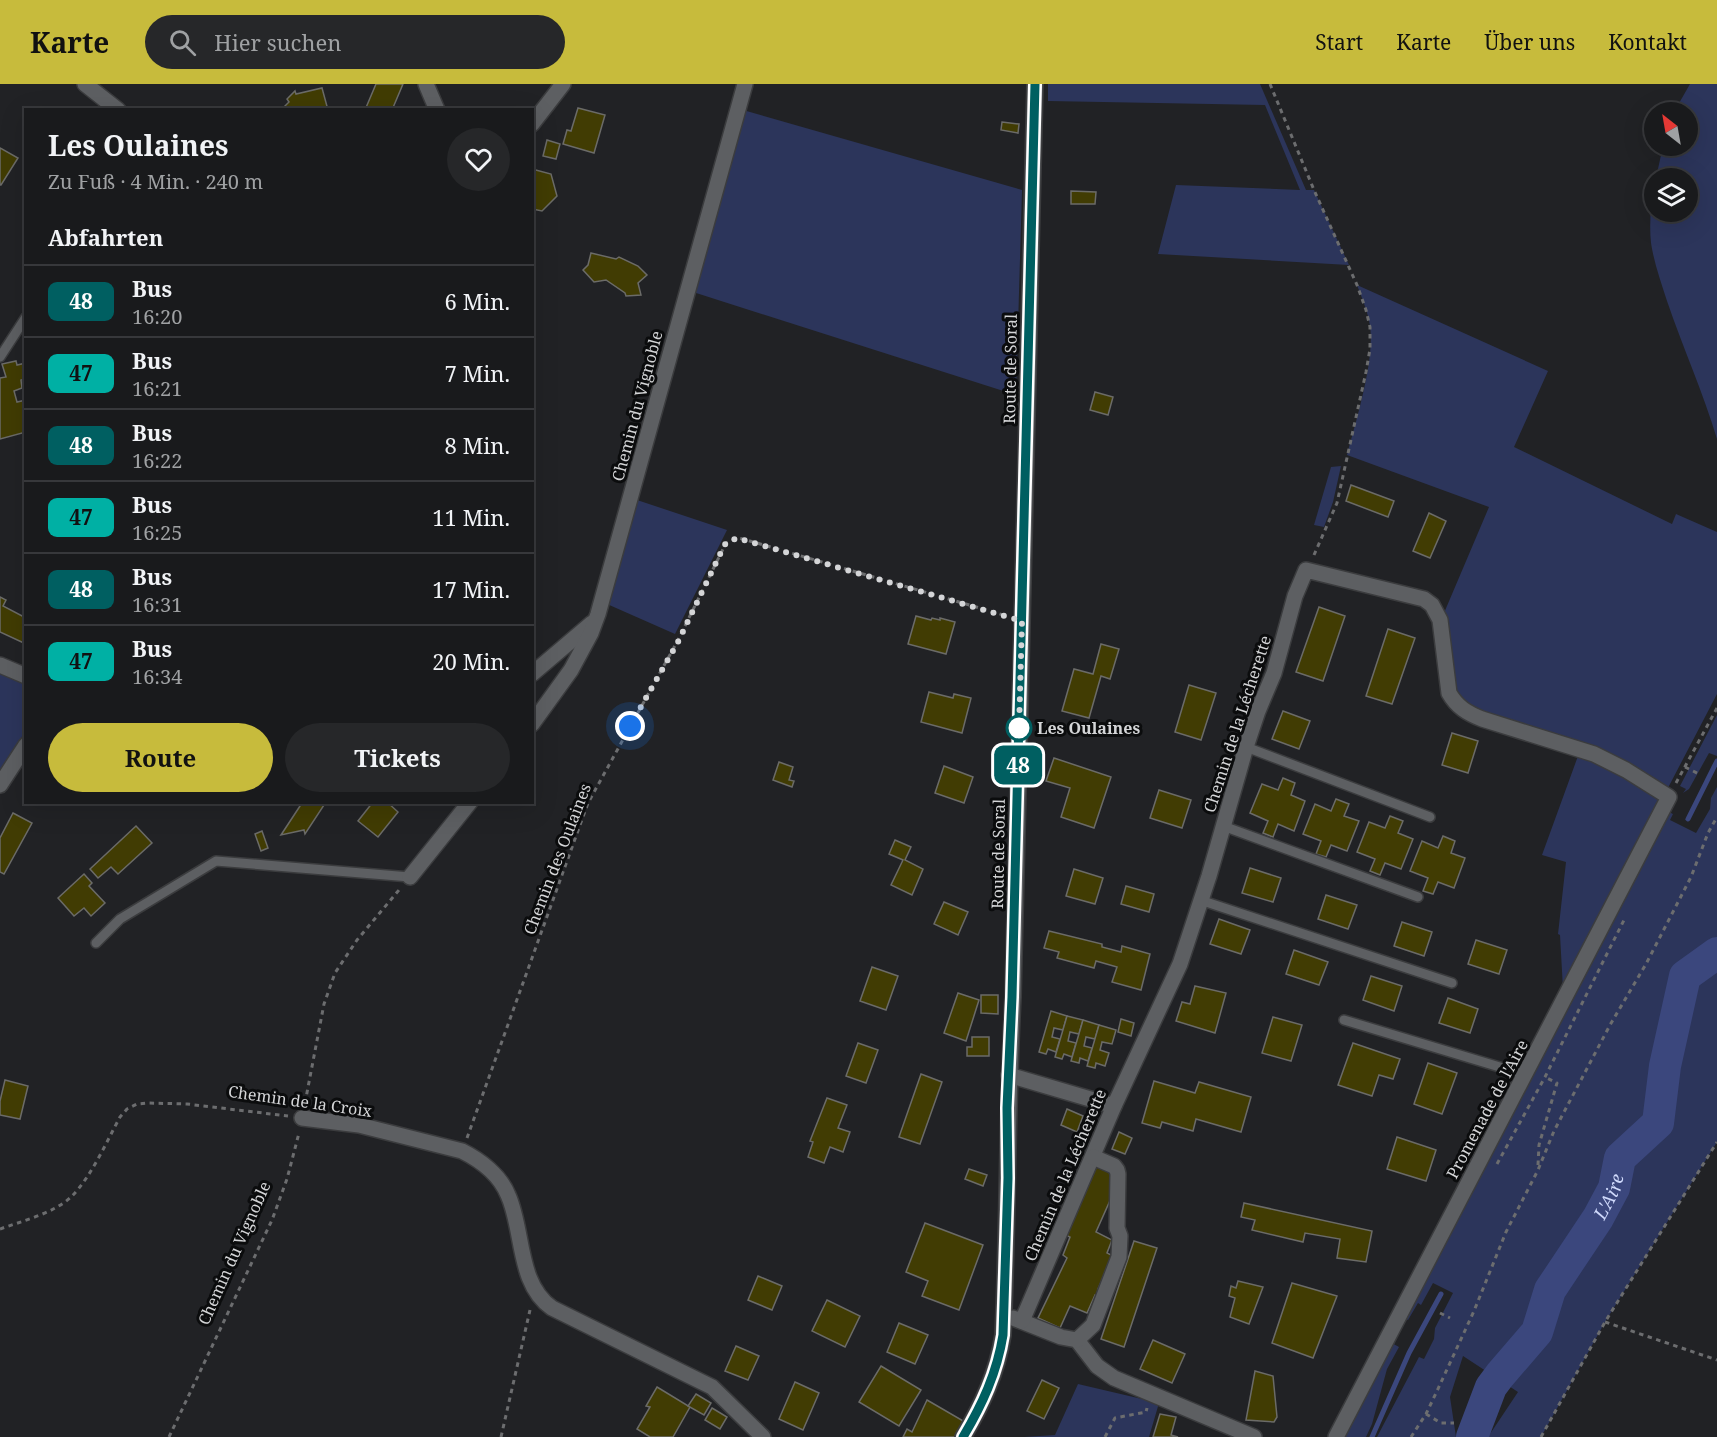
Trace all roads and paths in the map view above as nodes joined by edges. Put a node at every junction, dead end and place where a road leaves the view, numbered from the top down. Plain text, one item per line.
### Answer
1 (85, 84) edge
2 (426, 84) edge
3 (563, 84) edge
4 (745, 84) edge
5 (1035, 84) edge
6 (1270, 84) edge
7 (115, 108) edge
8 (436, 108) edge
9 (534, 121) edge
10 (24, 319) edge
11 (0, 357) edge
12 (1306, 570) junction
13 (595, 621) junction
14 (1022, 621) junction
15 (0, 665) edge
16 (534, 672) edge
17 (24, 675) edge
18 (1717, 708) edge
19 (534, 721) edge
20 (1246, 747) junction
21 (24, 748) edge
22 (1685, 767) junction
23 (1699, 774) dead end
24 (0, 785) edge
25 (1669, 797) junction
26 (468, 804) edge
27 (1717, 817) edge
28 (1430, 818) dead end
29 (1223, 826) junction
30 (410, 877) junction
31 (1418, 897) dead end
32 (1200, 900) junction
33 (1623, 926) dead end
34 (96, 943) dead end
35 (1452, 983) dead end
36 (1344, 1020) dead end
37 (1526, 1075) junction
38 (1009, 1076) junction
39 (1545, 1077) junction
40 (1114, 1106) junction
41 (302, 1118) junction
42 (1717, 1142) edge
43 (462, 1151) junction
44 (1093, 1157) junction
45 (1501, 1160) dead end
46 (1538, 1170) junction
47 (0, 1229) edge
48 (1440, 1313) dead end
49 (1004, 1317) junction
50 (1450, 1318) dead end
51 (1022, 1321) junction
52 (1605, 1322) junction
53 (527, 1326) dead end
54 (1077, 1340) junction
55 (1717, 1360) edge
56 (1146, 1412) dead end
57 (1426, 1414) junction
58 (1454, 1423) dead end
59 (169, 1437) edge
60 (501, 1437) edge
61 (763, 1437) edge
62 (963, 1437) edge
63 (1106, 1437) edge
64 (1254, 1437) edge
65 (1336, 1437) edge
66 (1411, 1437) edge
67 (1541, 1437) edge

1 - 7 street
2 - 8 street
3 - 9 street
4 - 13 street, Chemin du Vignoble
5 - 14 street, Route de Soral
6 - 12 path
10 - 11 lane
12 - 20 street, Chemin de la Lécherette
12 - 25 street
13 - 16 street
13 - 19 street, Chemin du Vignoble
14 - 38 street, Route de Soral
14 - 43 path, Chemin des Oulaines
15 - 17 street
18 - 22 path
20 - 28 lane
20 - 29 street, Chemin de la Lécherette
21 - 24 street
22 - 23 path
22 - 25 path
25 - 37 street, Promenade de l'Aire
26 - 30 street
27 - 46 path
29 - 31 lane
29 - 32 street, Chemin de la Lécherette
30 - 34 lane
30 - 41 path, Chemin du Vignoble
32 - 35 lane
32 - 40 street, Chemin de la Lécherette
33 - 39 path
36 - 37 lane
37 - 65 street, Promenade de l'Aire
38 - 40 street
38 - 49 street, Route de Soral
39 - 45 path
39 - 46 path
40 - 44 street, Chemin de la Lécherette
41 - 43 street, Chemin de la Croix
41 - 47 path, Chemin de la Croix
41 - 59 path, Chemin du Vignoble
42 - 52 path
43 - 61 street, Chemin de la Croix
44 - 51 street, Chemin de la Lécherette
44 - 54 street
46 - 57 path
48 - 50 path
49 - 51 street
49 - 62 street, Route de Soral
51 - 54 street
52 - 55 path
52 - 67 path
53 - 60 path
54 - 64 street
56 - 63 path
57 - 58 path
57 - 66 path

